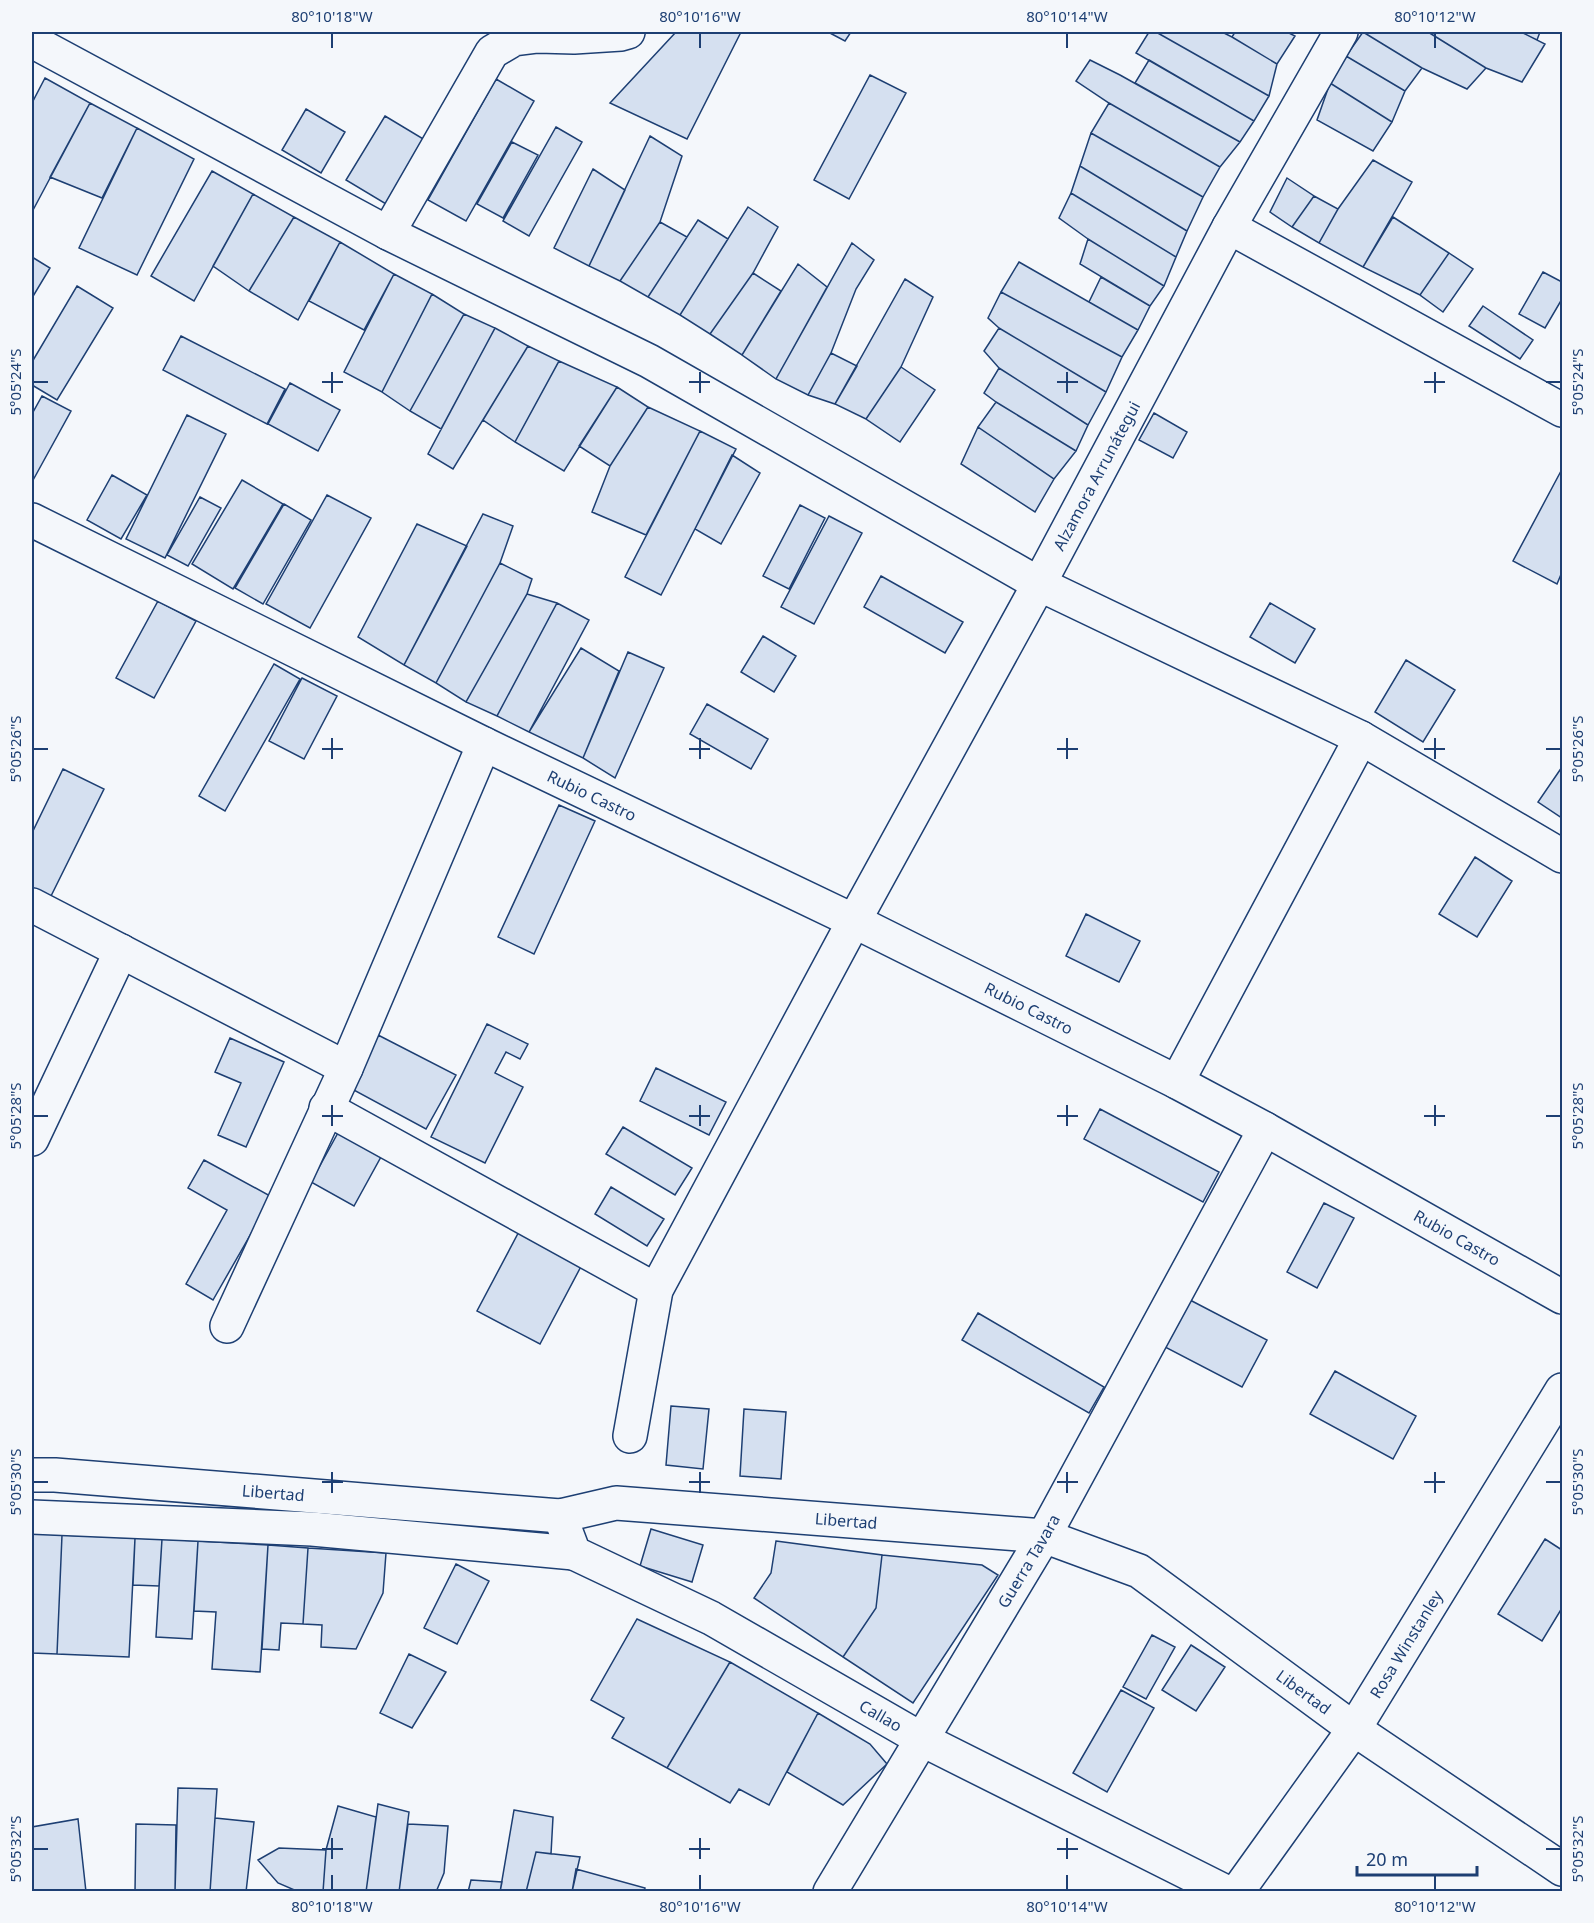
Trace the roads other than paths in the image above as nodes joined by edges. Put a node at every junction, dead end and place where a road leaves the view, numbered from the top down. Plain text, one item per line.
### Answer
1 (628, 32) edge
2 (1341, 32) edge
3 (35, 51) edge
4 (1229, 227) junction
5 (388, 232) junction
6 (1558, 399) edge
7 (32, 520) edge
8 (1039, 584) junction
9 (1361, 738) junction
10 (484, 744) junction
11 (1563, 856) edge
12 (32, 904) edge
13 (854, 921) junction
14 (122, 951) junction
15 (346, 1068) junction
16 (1177, 1082) junction
17 (326, 1108) junction
18 (1266, 1129) junction
19 (32, 1139) edge
20 (656, 1290) junction
21 (1563, 1297) edge
22 (227, 1326) dead end
23 (1563, 1390) edge
24 (630, 1436) dead end
25 (32, 1475) edge
26 (32, 1516) edge
27 (560, 1516) junction
28 (1044, 1536) junction
29 (574, 1553) junction
30 (1354, 1728) junction
31 (923, 1740) junction
32 (1563, 1869) edge
33 (830, 1892) edge
34 (1227, 1892) edge
35 (1237, 1892) edge

1 - 5 street
2 - 4 street, Alzamora Arrunátegui
3 - 5 street
4 - 6 street
4 - 8 street, Alzamora Arrunátegui
5 - 8 street
7 - 10 street, Rubio Castro
8 - 9 street
8 - 13 street, Alzamora Arrunátegui
9 - 11 street
9 - 16 street
10 - 13 street, Rubio Castro
10 - 15 street
12 - 14 street
13 - 16 street, Rubio Castro
13 - 20 street, Alzamora Arrunátegui
14 - 15 street
14 - 19 street
15 - 17 street
16 - 18 street, Rubio Castro
17 - 20 street
17 - 22 street
18 - 21 street, Rubio Castro
18 - 28 street, Guerra Tavara
20 - 24 street, Alzamora Arrunátegui
23 - 30 street, Rosa Winstanley
25 - 27 street, Libertad
26 - 29 street
27 - 28 street, Libertad
27 - 29 street
28 - 30 street, Libertad
28 - 31 street, Guerra Tavara
29 - 31 street, Callao
30 - 32 street, Libertad
30 - 35 street, Rosa Winstanley
31 - 33 street, Guerra Tavara
31 - 34 street, Callao

